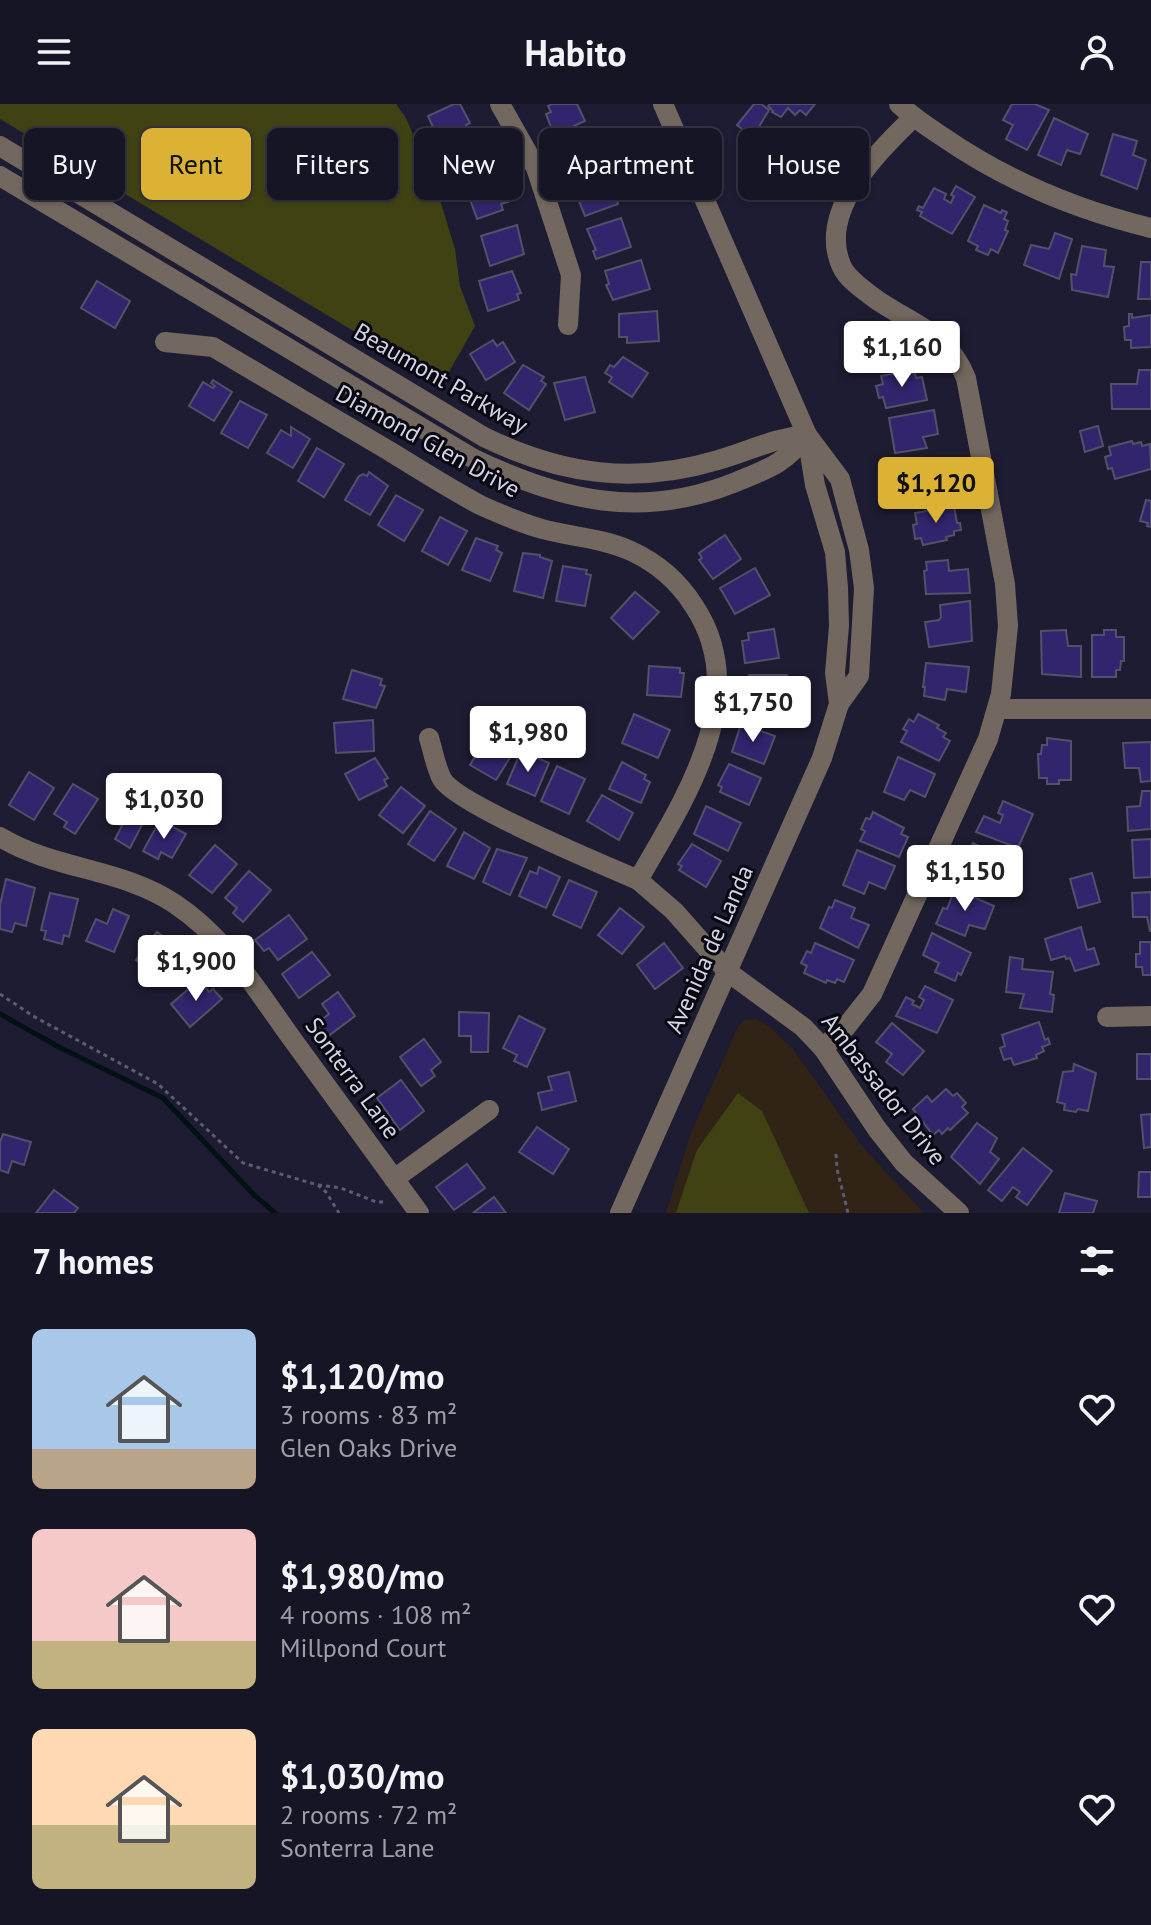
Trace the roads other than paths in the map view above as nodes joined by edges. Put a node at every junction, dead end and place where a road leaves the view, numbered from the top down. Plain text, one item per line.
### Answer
1 (500, 104) edge
2 (663, 104) edge
3 (907, 111) edge
4 (0, 146) edge
5 (0, 176) edge
6 (1151, 228) edge
7 (568, 325) dead end
8 (165, 342) dead end
9 (807, 435) junction
10 (997, 709) junction
11 (1151, 709) edge
12 (429, 738) dead end
13 (0, 837) edge
14 (638, 880) junction
15 (728, 972) junction
16 (1151, 1016) edge
17 (1107, 1017) dead end
18 (823, 1048) junction
19 (489, 1110) dead end
20 (400, 1186) junction
21 (419, 1213) edge
22 (620, 1213) edge
23 (959, 1213) edge

1 - 7 street
2 - 9 street, Avenida de Landa
3 - 6 street
3 - 10 street
4 - 9 street, Beaumont Parkway
5 - 9 street
8 - 14 street, Diamond Glen Drive
9 - 15 street, Avenida de Landa
10 - 11 street
10 - 18 street
12 - 14 street, Ambassador Drive
13 - 20 street, Sonterra Lane
14 - 15 street, Ambassador Drive
15 - 18 street, Ambassador Drive
15 - 22 street, Avenida de Landa
16 - 17 street
18 - 23 street, Ambassador Drive
19 - 20 street
20 - 21 street, Sonterra Lane

